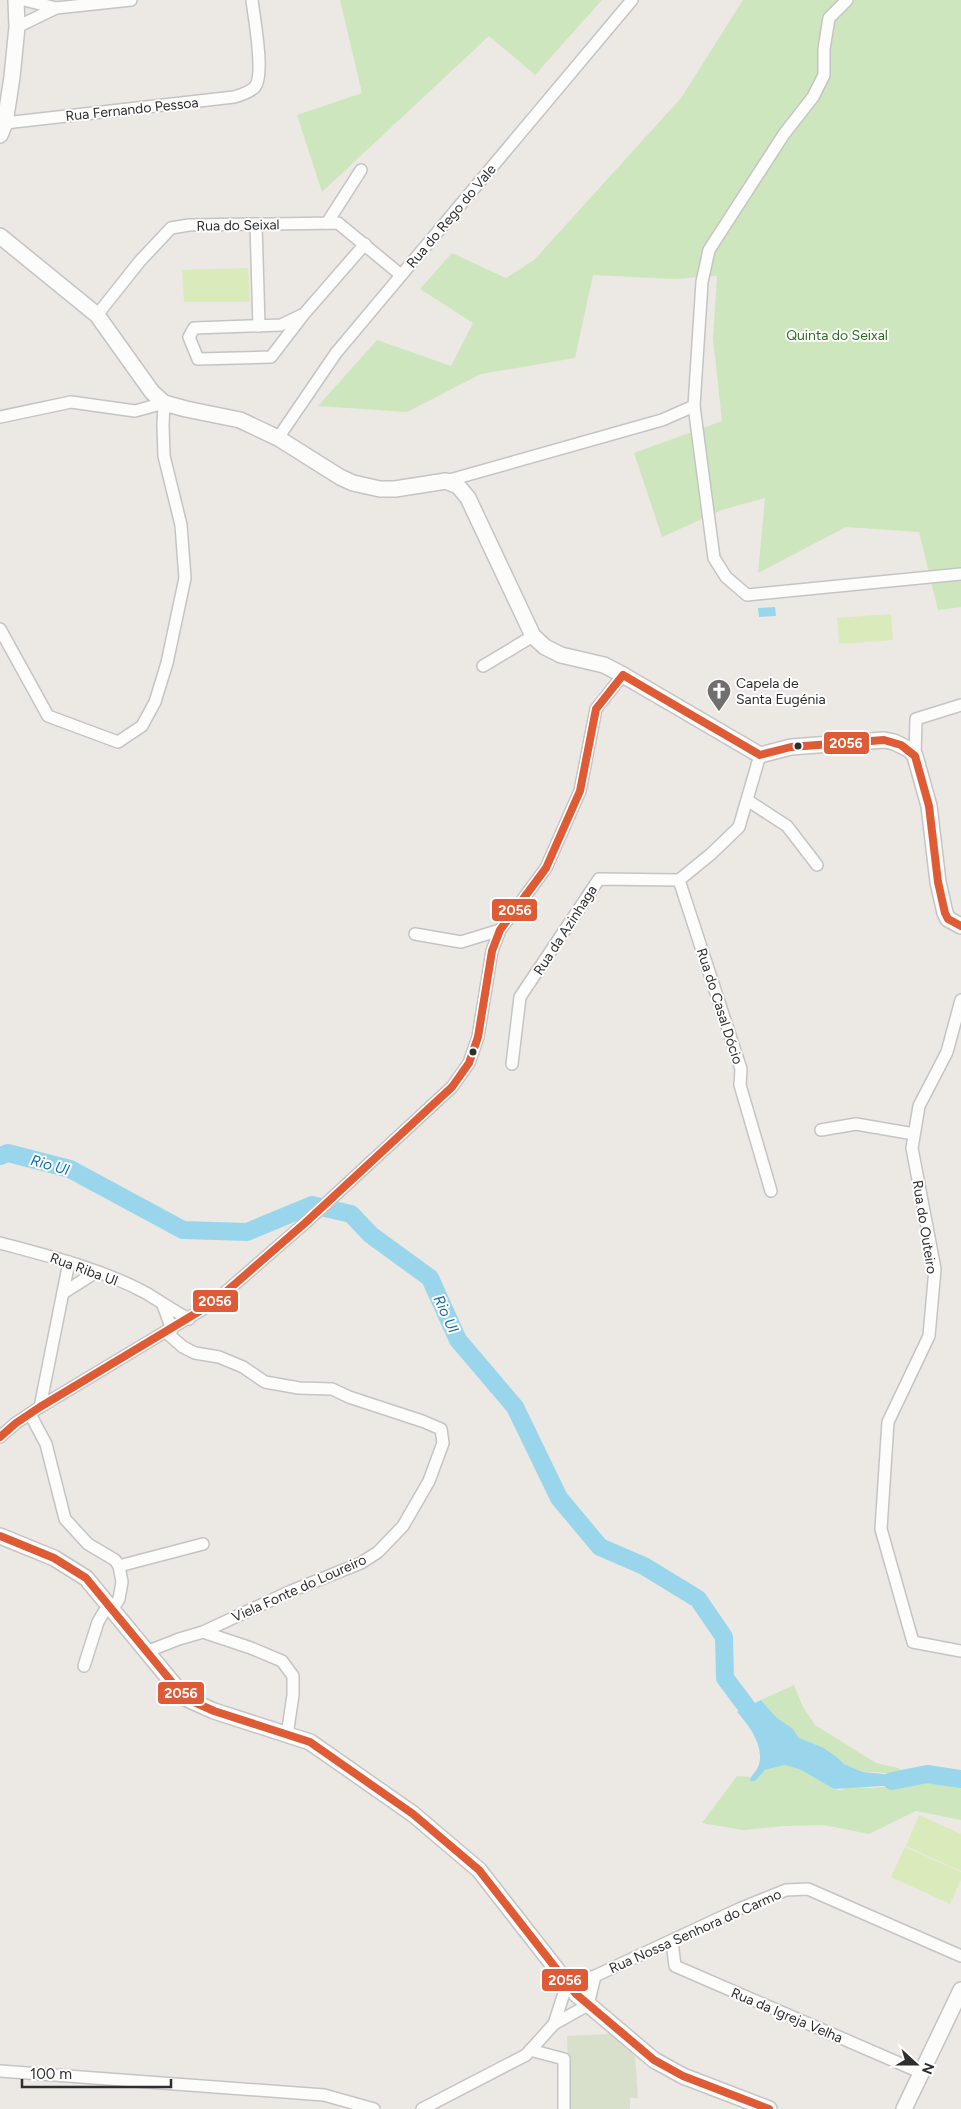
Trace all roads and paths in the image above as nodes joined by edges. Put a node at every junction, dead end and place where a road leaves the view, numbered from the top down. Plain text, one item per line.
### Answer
1 (16, 0) edge
2 (24, 0) edge
3 (131, 0) edge
4 (252, 0) edge
5 (632, 0) edge
6 (848, 0) edge
7 (56, 8) junction
8 (17, 27) junction
9 (4, 97) edge
10 (2, 129) edge
11 (361, 170) dead end
12 (327, 223) junction
13 (256, 224) junction
14 (0, 236) edge
15 (365, 244) junction
16 (401, 275) junction
17 (304, 314) junction
18 (97, 315) junction
19 (260, 326) junction
20 (164, 403) junction
21 (694, 406) junction
22 (0, 417) edge
23 (278, 438) junction
24 (446, 481) junction
25 (961, 574) edge
26 (0, 629) edge
27 (533, 636) junction
28 (482, 666) dead end
29 (623, 675) junction
30 (961, 705) edge
31 (760, 754) junction
32 (914, 756) junction
33 (747, 800) junction
34 (817, 865) dead end
35 (679, 880) junction
36 (961, 926) edge
37 (500, 930) junction
38 (415, 934) dead end
39 (961, 1000) edge
40 (512, 1064) dead end
41 (821, 1130) dead end
42 (914, 1134) junction
43 (771, 1191) dead end
44 (0, 1242) edge
45 (69, 1262) junction
46 (96, 1272) junction
47 (64, 1293) junction
48 (163, 1305) junction
49 (190, 1318) junction
50 (169, 1331) junction
51 (35, 1410) junction
52 (0, 1438) edge
53 (0, 1536) edge
54 (203, 1544) dead end
55 (119, 1566) junction
56 (110, 1608) junction
57 (203, 1632) junction
58 (961, 1651) edge
59 (146, 1652) junction
60 (84, 1666) dead end
61 (287, 1735) junction
62 (672, 1941) junction
63 (961, 1956) edge
64 (594, 1976) junction
65 (572, 1989) junction
66 (961, 1990) edge
67 (588, 2005) junction
68 (554, 2024) junction
69 (530, 2050) junction
70 (0, 2071) edge
71 (922, 2073) junction
72 (374, 2109) edge
73 (422, 2109) edge
74 (564, 2109) edge
75 (770, 2109) edge
76 (904, 2109) edge

1 - 8 street
2 - 7 street
3 - 7 street
4 - 10 street, Rua Fernando Pessoa
5 - 16 street, Rua do Rego do Vale
6 - 21 street
7 - 8 street
8 - 9 street
9 - 10 street
11 - 12 street
12 - 13 street, Rua do Seixal
12 - 15 street, Rua do Seixal
13 - 18 street, Rua do Seixal
13 - 19 street
14 - 18 street
15 - 16 street, Rua do Seixal
15 - 17 street
16 - 23 street, Rua do Rego do Vale
17 - 19 street
17 - 19 street
18 - 20 street
20 - 22 street
20 - 23 street
20 - 26 street
21 - 24 street
21 - 25 street
23 - 24 street
24 - 27 street
27 - 28 street
27 - 29 street
29 - 31 street
29 - 37 street
30 - 32 street
31 - 32 street
31 - 33 street
32 - 36 street
33 - 34 street
33 - 35 street
35 - 40 street, Rua da Azinhaga
35 - 43 street, Rua do Casal Dócio
37 - 38 street
37 - 49 street
39 - 42 street, Rua do Outeiro
41 - 42 street
42 - 58 street, Rua do Outeiro
44 - 45 street, Rua Riba Ul
45 - 46 street, Rua Riba Ul
45 - 47 street
46 - 47 street
46 - 48 street, Rua Riba Ul
47 - 51 street
48 - 49 street, Rua Riba Ul
48 - 50 street
49 - 50 street
50 - 51 street
50 - 57 street, Viela Fonte do Loureiro
51 - 52 street
51 - 55 street
53 - 56 street
54 - 55 street
55 - 56 street
56 - 59 street
56 - 60 street
57 - 59 street
57 - 61 street
59 - 61 street
61 - 65 street
62 - 63 street, Rua Nossa Senhora do Carmo
62 - 64 street, Rua Nossa Senhora do Carmo
62 - 71 street, Rua da Igreja Velha
64 - 65 street, Rua Nossa Senhora do Carmo
64 - 67 street, Rua Nossa Senhora do Carmo
65 - 67 street
65 - 68 street
66 - 71 street
67 - 68 street
67 - 75 street
68 - 69 street
69 - 73 street
69 - 74 street
70 - 72 street
71 - 76 street

